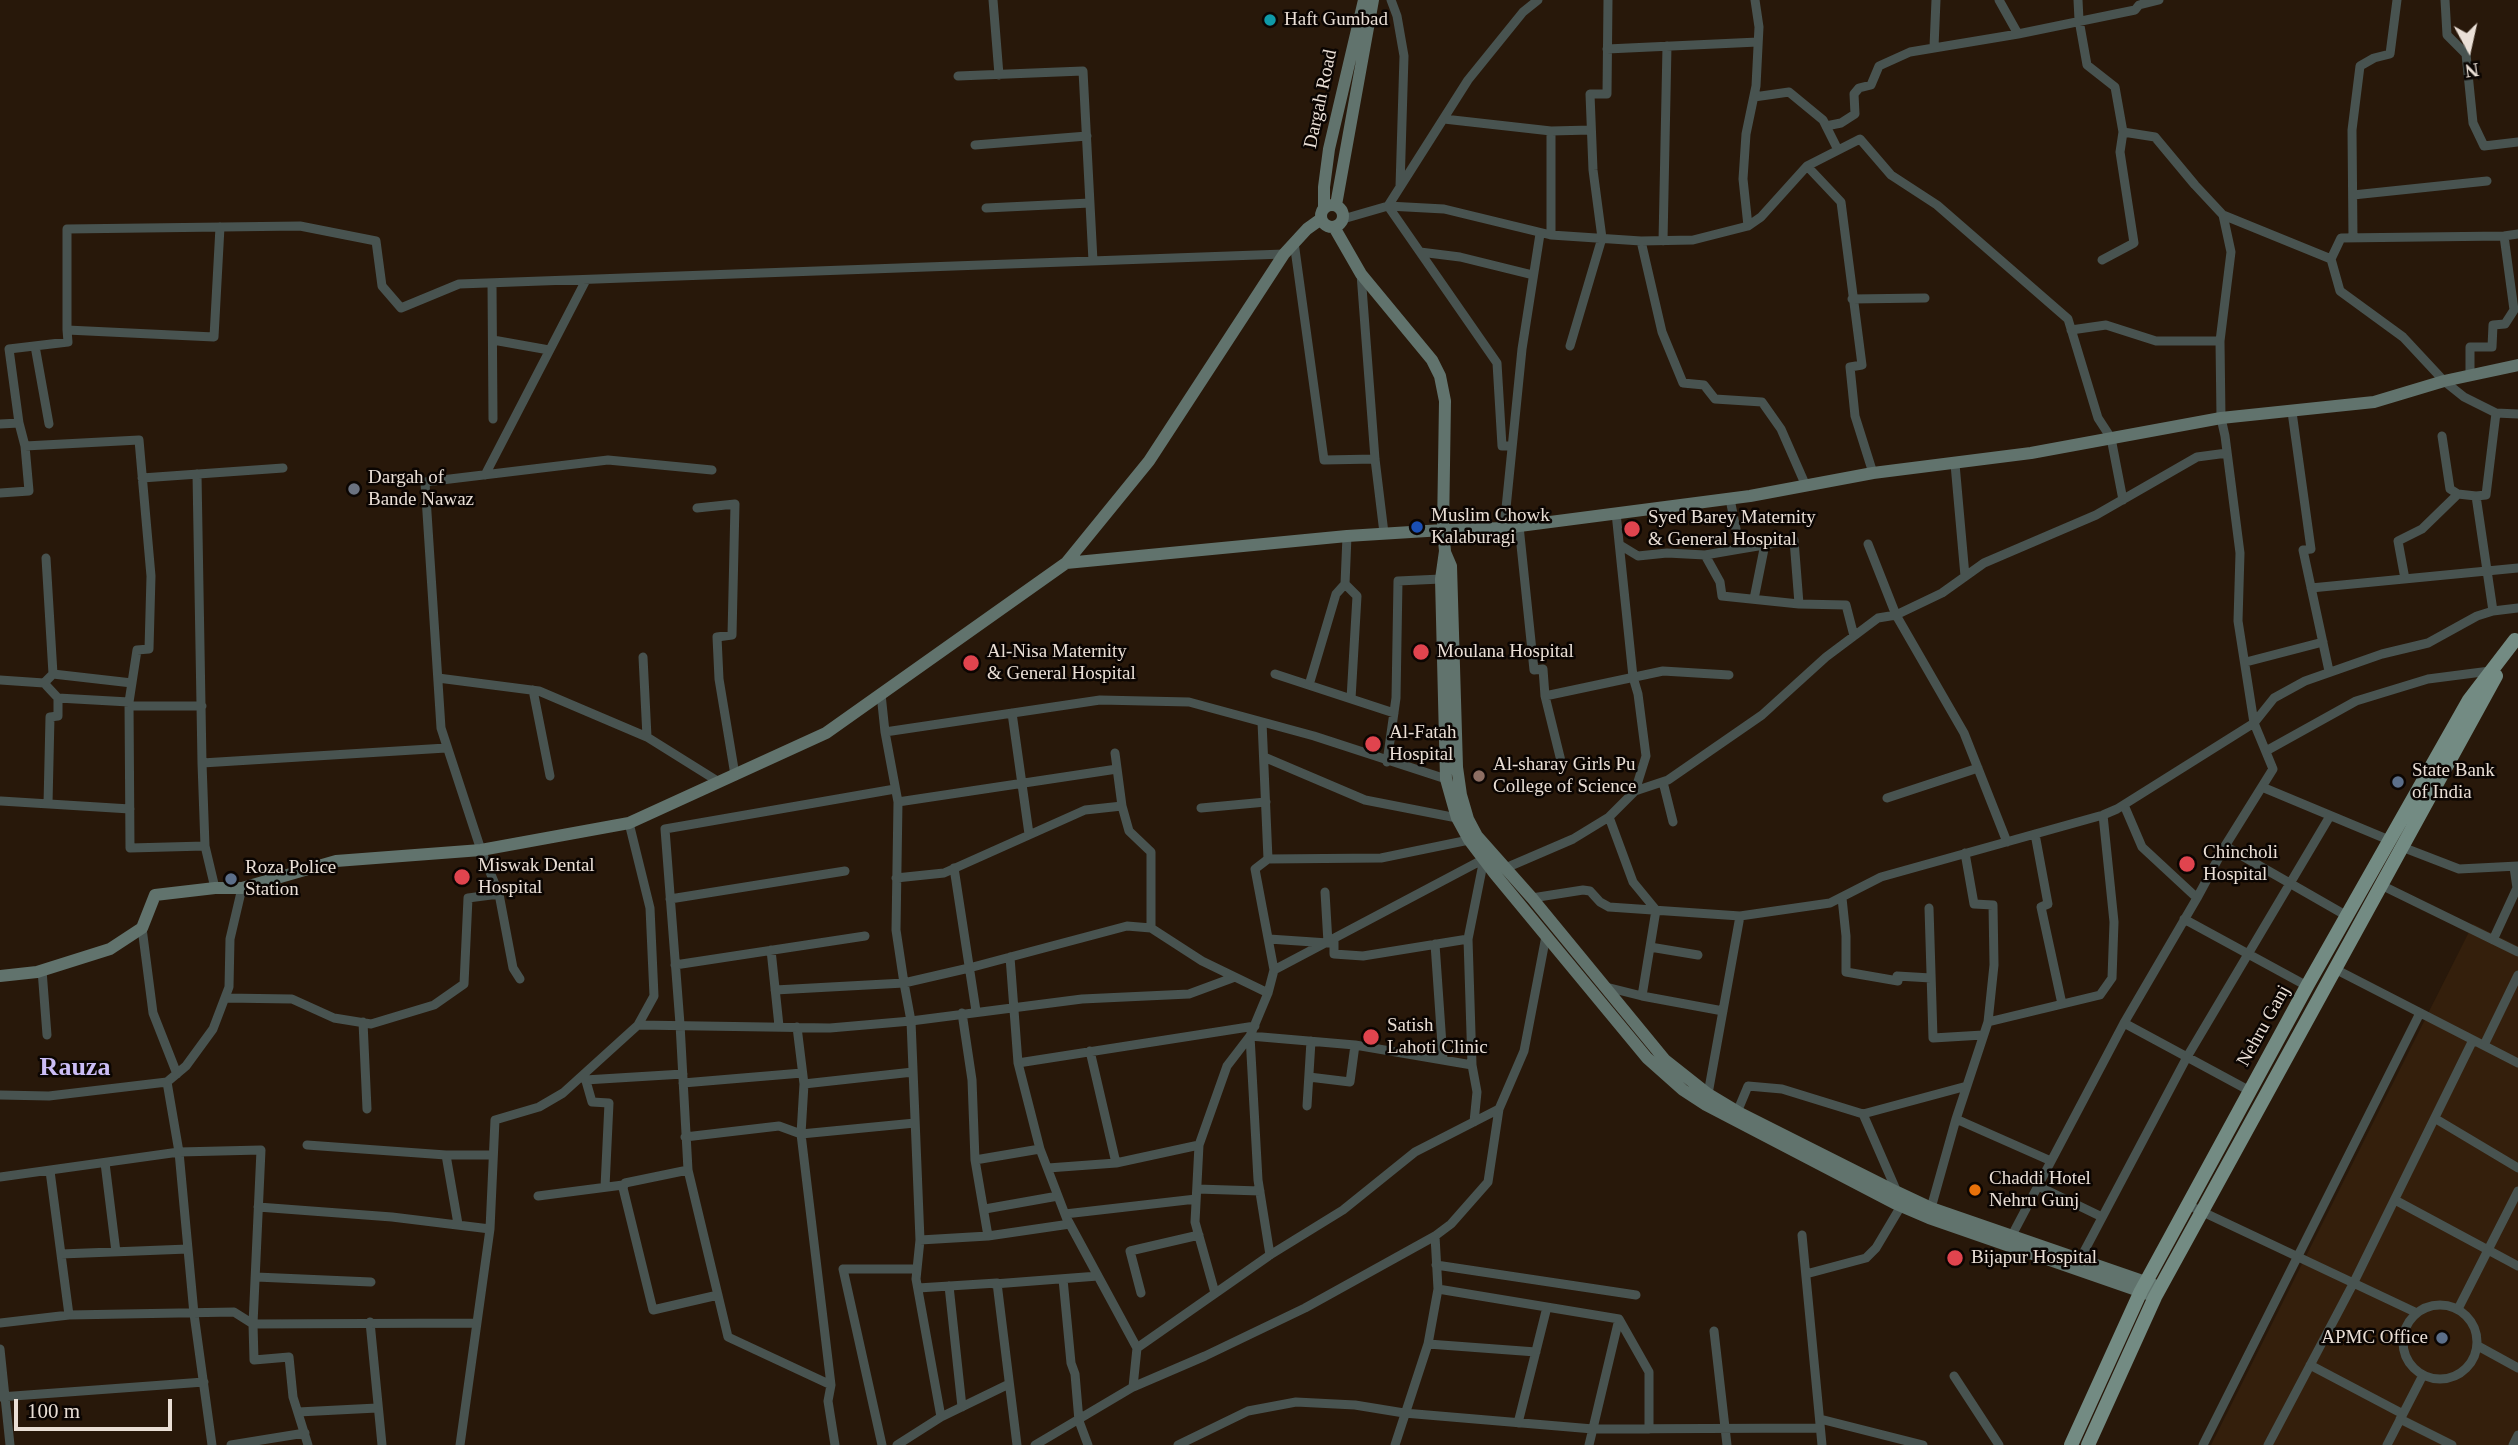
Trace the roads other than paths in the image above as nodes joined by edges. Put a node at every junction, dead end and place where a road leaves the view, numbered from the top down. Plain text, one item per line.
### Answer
1 (993, 0) edge
2 (1364, 0) edge
3 (1373, 0) edge
4 (1391, 0) edge
5 (1538, 0) edge
6 (1608, 0) edge
7 (1755, 0) edge
8 (1936, 0) edge
9 (1999, 0) edge
10 (2078, 0) edge
11 (2159, 0) edge
12 (2397, 0) edge
13 (2445, 0) edge
14 (2078, 20) junction
15 (2018, 34) junction
16 (1758, 42) junction
17 (1667, 46) junction
18 (1934, 47) junction
19 (1607, 49) junction
20 (999, 75) junction
21 (958, 76) dead end
22 (1754, 97) junction
23 (1444, 119) junction
24 (1826, 126) junction
25 (1591, 130) junction
26 (1551, 131) junction
27 (2123, 132) junction
28 (1087, 136) junction
29 (2518, 142) edge
30 (975, 145) dead end
31 (1838, 150) junction
32 (1807, 166) junction
33 (2487, 180) dead end
34 (1400, 189) junction
35 (2353, 195) junction
36 (1090, 203) junction
37 (1388, 206) junction
38 (986, 208) dead end
39 (1327, 210) junction
40 (2223, 215) junction
41 (1339, 223) junction
42 (1748, 226) junction
43 (220, 227) junction
44 (1540, 234) junction
45 (2518, 234) edge
46 (1551, 235) junction
47 (2504, 236) junction
48 (1602, 238) junction
49 (2353, 238) junction
50 (1641, 241) junction
51 (1663, 241) junction
52 (1294, 242) junction
53 (1420, 252) junction
54 (1284, 254) junction
55 (2331, 259) junction
56 (2102, 260) dead end
57 (1093, 261) junction
58 (1362, 274) junction
59 (1533, 275) junction
60 (586, 280) junction
61 (492, 283) junction
62 (1925, 298) dead end
63 (1852, 299) junction
64 (67, 330) junction
65 (2071, 330) junction
66 (492, 341) junction
67 (2220, 341) junction
68 (35, 346) junction
69 (1570, 346) dead end
70 (549, 350) junction
71 (5, 356) edge
72 (2518, 365) edge
73 (2470, 375) junction
74 (2444, 381) junction
75 (2292, 412) junction
76 (2496, 413) junction
77 (2518, 414) edge
78 (2221, 418) junction
79 (493, 419) dead end
80 (19, 423) junction
81 (0, 424) edge
82 (49, 424) dead end
83 (2442, 436) dead end
84 (2111, 438) junction
85 (25, 446) junction
86 (1512, 446) junction
87 (2227, 453) junction
88 (1375, 459) junction
89 (1955, 464) junction
90 (283, 468) dead end
91 (712, 470) dead end
92 (197, 474) junction
93 (1873, 474) junction
94 (485, 475) junction
95 (142, 478) junction
96 (1806, 486) junction
97 (0, 493) edge
98 (2458, 494) junction
99 (2476, 496) junction
100 (1730, 499) junction
101 (2123, 500) junction
102 (697, 508) dead end
103 (1616, 513) junction
104 (1519, 526) junction
105 (1504, 528) junction
106 (1443, 530) junction
107 (1384, 533) junction
108 (1347, 536) junction
109 (1765, 544) junction
110 (1868, 544) dead end
111 (1619, 545) junction
112 (1740, 549) junction
113 (1445, 551) junction
114 (1705, 555) junction
115 (46, 558) dead end
116 (1066, 563) junction
117 (2518, 568) edge
118 (2486, 572) junction
119 (1965, 576) junction
120 (1441, 579) junction
121 (2404, 579) junction
122 (1345, 584) junction
123 (2311, 588) junction
124 (1754, 599) junction
125 (1800, 604) junction
126 (2518, 608) edge
127 (2493, 611) junction
128 (1896, 615) junction
129 (1854, 636) junction
130 (2517, 640) edge
131 (2323, 642) junction
132 (643, 656) dead end
133 (2246, 662) junction
134 (2329, 671) junction
135 (2490, 671) junction
136 (53, 674) junction
137 (1275, 674) dead end
138 (1728, 675) dead end
139 (1633, 677) junction
140 (438, 678) junction
141 (0, 680) edge
142 (44, 683) junction
143 (132, 683) junction
144 (1308, 685) junction
145 (533, 691) junction
146 (881, 694) junction
147 (1545, 696) junction
148 (58, 698) junction
149 (1351, 699) junction
150 (129, 704) junction
151 (202, 706) junction
152 (1012, 713) junction
153 (1394, 713) junction
154 (1262, 722) junction
155 (2254, 723) junction
156 (885, 732) junction
157 (647, 737) junction
158 (446, 748) junction
159 (2266, 751) junction
160 (1115, 753) dead end
161 (1264, 757) junction
162 (1561, 761) dead end
163 (1387, 762) junction
164 (202, 763) junction
165 (1978, 768) junction
166 (1117, 769) junction
167 (735, 775) junction
168 (550, 776) dead end
169 (1446, 779) junction
170 (719, 782) junction
171 (1663, 782) junction
172 (1022, 784) junction
173 (2262, 787) junction
174 (895, 789) junction
175 (1635, 791) junction
176 (1887, 798) dead end
177 (1, 801) edge
178 (898, 802) junction
179 (1266, 802) junction
180 (48, 804) junction
181 (2124, 805) junction
182 (1122, 806) junction
183 (1201, 808) dead end
184 (130, 809) junction
185 (2103, 815) junction
186 (2330, 816) junction
187 (1609, 817) junction
188 (1457, 818) junction
189 (1673, 822) dead end
190 (629, 823) junction
191 (1030, 834) junction
192 (2035, 834) junction
193 (1469, 840) junction
194 (2007, 842) junction
195 (2396, 844) junction
196 (205, 846) junction
197 (2225, 846) junction
198 (481, 850) junction
199 (1965, 853) junction
200 (1268, 859) junction
201 (1484, 859) junction
202 (2516, 866) edge
203 (954, 868) junction
204 (845, 871) dead end
205 (1500, 871) junction
206 (896, 878) junction
207 (2291, 884) junction
208 (2381, 885) junction
209 (215, 888) junction
210 (242, 888) junction
211 (1325, 892) dead end
212 (499, 894) junction
213 (1532, 898) junction
214 (1842, 898) junction
215 (2197, 898) junction
216 (670, 899) junction
217 (1929, 908) dead end
218 (1656, 910) junction
219 (1740, 916) junction
220 (2347, 916) junction
221 (2183, 919) junction
222 (142, 928) junction
223 (1151, 928) junction
224 (865, 936) dead end
225 (1546, 936) junction
226 (1269, 939) junction
227 (1468, 939) junction
228 (2493, 940) junction
229 (1331, 942) junction
230 (1436, 944) junction
231 (1650, 947) junction
232 (771, 950) junction
233 (2518, 952) edge
234 (1698, 955) dead end
235 (2249, 955) junction
236 (1010, 957) junction
237 (675, 965) junction
238 (969, 968) junction
239 (2335, 969) junction
240 (42, 970) junction
241 (1274, 970) junction
242 (2518, 975) edge
243 (0, 976) edge
244 (1235, 977) junction
245 (1931, 978) junction
246 (520, 979) dead end
247 (904, 983) junction
248 (2308, 986) junction
249 (1605, 987) junction
250 (775, 990) junction
251 (1268, 993) junction
252 (1642, 996) junction
253 (225, 998) junction
254 (2062, 1004) junction
255 (1014, 1006) junction
256 (976, 1011) junction
257 (1723, 1011) junction
258 (962, 1013) junction
259 (2420, 1013) junction
260 (911, 1021) junction
261 (363, 1022) junction
262 (1988, 1022) junction
263 (2124, 1023) junction
264 (680, 1024) junction
265 (638, 1025) junction
266 (1255, 1026) junction
267 (779, 1027) junction
268 (797, 1027) junction
269 (47, 1035) dead end
270 (1983, 1035) junction
271 (1250, 1037) junction
272 (2473, 1040) junction
273 (1311, 1041) junction
274 (1355, 1045) junction
275 (2484, 1045) junction
276 (1090, 1051) junction
277 (2187, 1057) junction
278 (1443, 1059) junction
279 (1018, 1063) junction
280 (2518, 1063) edge
281 (1472, 1065) junction
282 (913, 1072) junction
283 (802, 1073) junction
284 (177, 1074) junction
285 (585, 1077) junction
286 (1309, 1077) junction
287 (683, 1078) junction
288 (167, 1082) junction
289 (804, 1084) junction
290 (1967, 1086) junction
291 (2250, 1091) junction
292 (1708, 1094) junction
293 (0, 1095) edge
294 (1307, 1106) dead end
295 (368, 1109) dead end
296 (1499, 1109) junction
297 (1863, 1114) junction
298 (1736, 1116) junction
299 (1956, 1119) junction
300 (2436, 1119) junction
301 (1474, 1122) junction
302 (915, 1123) junction
303 (802, 1134) junction
304 (685, 1137) junction
305 (307, 1145) dead end
306 (1199, 1145) junction
307 (1040, 1149) junction
308 (180, 1152) junction
309 (446, 1155) junction
310 (493, 1155) junction
311 (975, 1160) junction
312 (2051, 1161) junction
313 (105, 1163) junction
314 (1116, 1164) junction
315 (1048, 1168) junction
316 (2518, 1168) edge
317 (688, 1170) junction
318 (50, 1171) junction
319 (0, 1177) edge
320 (622, 1185) junction
321 (2038, 1186) junction
322 (605, 1187) junction
323 (1260, 1191) junction
324 (2518, 1191) edge
325 (1897, 1192) junction
326 (1197, 1194) junction
327 (538, 1196) dead end
328 (1058, 1196) junction
329 (2395, 1200) junction
330 (2188, 1205) junction
331 (1901, 1206) junction
332 (258, 1208) junction
333 (1931, 1208) junction
334 (985, 1209) junction
335 (2202, 1212) junction
336 (1065, 1213) junction
337 (2102, 1217) junction
338 (458, 1224) junction
339 (1070, 1224) junction
340 (490, 1228) junction
341 (1199, 1235) junction
342 (1802, 1235) dead end
343 (988, 1236) junction
344 (1435, 1236) junction
345 (920, 1240) junction
346 (2009, 1241) junction
347 (188, 1249) junction
348 (2488, 1250) junction
349 (116, 1252) junction
350 (61, 1254) junction
351 (1270, 1255) junction
352 (2298, 1258) junction
353 (2078, 1263) junction
354 (1436, 1265) junction
355 (2518, 1266) edge
356 (917, 1269) junction
357 (1806, 1274) junction
358 (1098, 1276) junction
359 (256, 1277) junction
360 (1063, 1279) junction
361 (371, 1282) dead end
362 (994, 1284) junction
363 (2354, 1284) junction
364 (949, 1286) junction
365 (2143, 1286) junction
366 (918, 1288) junction
367 (1438, 1289) junction
368 (2158, 1292) junction
369 (1140, 1293) dead end
370 (1215, 1293) junction
371 (718, 1295) junction
372 (1636, 1295) dead end
373 (1547, 1307) junction
374 (2458, 1309) junction
375 (2417, 1313) junction
376 (194, 1314) junction
377 (69, 1315) junction
378 (1619, 1319) junction
379 (370, 1322) junction
380 (0, 1323) edge
381 (476, 1323) junction
382 (254, 1324) junction
383 (1714, 1331) dead end
384 (1428, 1344) junction
385 (2478, 1346) junction
386 (1137, 1348) junction
387 (0, 1349) edge
388 (1536, 1352) junction
389 (2310, 1365) junction
390 (2518, 1368) edge
391 (2423, 1375) junction
392 (1954, 1376) dead end
393 (204, 1382) junction
394 (1009, 1384) junction
395 (831, 1385) junction
396 (1133, 1387) junction
397 (3, 1397) edge
398 (962, 1407) junction
399 (377, 1408) junction
400 (298, 1412) junction
401 (1404, 1413) junction
402 (942, 1417) junction
403 (2402, 1417) junction
404 (1079, 1421) junction
405 (1518, 1423) junction
406 (1820, 1423) junction
407 (1726, 1428) junction
408 (1593, 1429) junction
409 (1649, 1429) junction
410 (304, 1433) junction
411 (2518, 1435) edge
412 (10, 1445) edge
413 (212, 1445) edge
414 (231, 1445) edge
415 (308, 1445) edge
416 (382, 1445) edge
417 (460, 1445) edge
418 (835, 1445) edge
419 (882, 1445) edge
420 (897, 1445) edge
421 (1017, 1445) edge
422 (1035, 1445) edge
423 (1088, 1445) edge
424 (1178, 1445) edge
425 (1395, 1445) edge
426 (1589, 1445) edge
427 (1727, 1445) edge
428 (1822, 1445) edge
429 (1923, 1445) edge
430 (1999, 1445) edge
431 (2071, 1445) edge
432 (2088, 1445) edge
433 (2203, 1445) edge
434 (2268, 1445) edge
435 (2387, 1445) edge
436 (2452, 1445) edge
437 (2513, 1445) edge

1 - 20 street
2 - 39 main road, Dargah Road
3 - 39 main road, Dargah Road
4 - 34 street
5 - 23 street
6 - 19 street
7 - 16 street
8 - 18 street
9 - 15 street
10 - 14 street
11 - 14 street
12 - 35 street
13 - 29 street
14 - 15 street
14 - 27 street
15 - 18 street
16 - 17 street
16 - 22 street
17 - 19 street
17 - 51 street
18 - 24 street
19 - 25 street
20 - 21 street
20 - 28 street
22 - 24 street
22 - 42 street
23 - 26 street
23 - 34 street
24 - 31 street
25 - 26 street
25 - 48 street
26 - 46 street
27 - 40 street
27 - 56 street
28 - 30 street
28 - 36 street
31 - 32 street
31 - 65 street
32 - 42 street
32 - 63 street
33 - 35 street
34 - 37 street
35 - 49 street
36 - 38 street
36 - 57 street
37 - 41 street
37 - 44 street
37 - 53 street
39 - 41 main road
39 - 41 main road
39 - 52 main road
40 - 55 street
40 - 67 street
41 - 58 main road
42 - 51 street
43 - 61 street
43 - 64 street
43 - 64 street
44 - 46 street
44 - 59 street
45 - 47 street
46 - 48 street
47 - 49 street
47 - 73 street
48 - 50 street
48 - 69 street
49 - 55 street
50 - 51 street
50 - 96 street
52 - 54 main road
52 - 88 street
53 - 59 street
53 - 86 street
54 - 57 street
54 - 116 main road
55 - 74 street
57 - 60 street
58 - 88 street
58 - 106 main road
59 - 86 street
60 - 61 street
60 - 70 street
61 - 66 street
62 - 63 street
63 - 93 street
64 - 68 street
65 - 67 street
65 - 84 street
66 - 70 street
66 - 79 street
67 - 78 street
68 - 71 street
68 - 82 street
70 - 94 street
71 - 80 street
72 - 73 main road
73 - 74 main road
74 - 75 main road
74 - 76 street
75 - 78 main road
75 - 123 street
76 - 77 street
76 - 99 street
78 - 84 main road
78 - 87 street
80 - 81 street
80 - 85 street
83 - 98 street
84 - 89 main road
84 - 101 street
85 - 95 street
85 - 97 street
86 - 105 street
87 - 101 street
87 - 133 street
88 - 107 street
89 - 93 main road
89 - 119 street
90 - 92 street
91 - 94 street
92 - 95 street
92 - 151 street
93 - 96 main road
94 - 140 street
95 - 143 street
96 - 100 main road
98 - 99 street
98 - 121 street
99 - 118 street
100 - 103 main road
100 - 112 street
101 - 119 street
102 - 167 street
103 - 104 main road
103 - 111 street
104 - 105 main road
104 - 147 street
105 - 106 main road
106 - 107 main road
106 - 113 main road
107 - 108 main road
108 - 116 main road
108 - 122 street
109 - 112 street
109 - 124 street
109 - 125 street
110 - 128 street
111 - 114 street
111 - 139 street
112 - 114 street
113 - 120 main road
113 - 205 main road
114 - 124 street
115 - 136 street
116 - 146 main road
117 - 118 street
118 - 121 street
118 - 127 street
119 - 128 street
120 - 153 street
120 - 169 main road
121 - 123 street
122 - 144 street
122 - 149 street
123 - 131 street
124 - 125 street
125 - 129 street
126 - 127 street
127 - 134 street
128 - 129 street
128 - 165 street
129 - 171 street
130 - 135 main road, Nehru Ganj
130 - 195 main road, Nehru Ganj
131 - 133 street
131 - 134 street
132 - 157 street
133 - 155 street
134 - 155 street
135 - 159 street
135 - 195 main road, Nehru Ganj
136 - 142 street
136 - 143 street
137 - 144 street
138 - 139 street
139 - 147 street
139 - 175 street
140 - 145 street
140 - 158 street
141 - 142 street
142 - 148 street
143 - 150 street
144 - 149 street
145 - 157 street
145 - 168 street
146 - 156 street
146 - 167 main road
147 - 162 street
148 - 150 street
148 - 180 street
149 - 153 street
150 - 151 street
150 - 184 street
151 - 164 street
152 - 154 street
152 - 156 street
152 - 172 street
153 - 163 street
154 - 161 street
154 - 163 street
155 - 159 street
155 - 181 street
156 - 174 street
157 - 170 street
158 - 164 street
158 - 198 street
159 - 173 street
160 - 166 street
161 - 179 street
161 - 188 street
163 - 169 street
164 - 196 street
165 - 176 street
165 - 194 street
166 - 172 street
166 - 182 street
167 - 170 main road
169 - 188 main road
170 - 190 main road
171 - 175 street
171 - 189 street
172 - 178 street
172 - 191 street
173 - 186 street
173 - 197 street
174 - 178 street
174 - 216 street
175 - 187 street
177 - 180 street
178 - 206 street
179 - 183 street
179 - 200 street
180 - 184 street
181 - 185 street
181 - 215 street
182 - 191 street
182 - 223 street
184 - 196 street
185 - 192 street
185 - 254 street
186 - 195 street
186 - 207 street
187 - 205 street
187 - 218 street
188 - 193 main road
190 - 198 main road
190 - 265 street
191 - 203 street
192 - 194 street
192 - 254 street
193 - 200 street
193 - 201 main road
194 - 199 street
195 - 202 street
195 - 208 main road, Nehru Ganj
195 - 220 main road, Nehru Ganj
196 - 209 street
197 - 207 street
197 - 215 street
198 - 210 main road
198 - 212 street
199 - 214 street
199 - 262 street
200 - 226 street
201 - 205 main road
201 - 227 street
201 - 229 street
202 - 228 street
203 - 206 street
203 - 238 street
204 - 216 street
205 - 213 main road
205 - 225 main road
206 - 247 street
207 - 220 street
207 - 235 street
208 - 228 street
208 - 239 main road, Nehru Ganj
209 - 210 main road
209 - 222 main road
210 - 253 street
211 - 229 street
212 - 246 street
212 - 261 street
213 - 218 street
213 - 249 main road
214 - 219 street
214 - 245 street
215 - 221 street
216 - 237 street
217 - 245 street
218 - 219 street
218 - 231 street
219 - 257 street
220 - 248 main road, Nehru Ganj
221 - 235 street
221 - 263 street
222 - 240 main road
222 - 284 street
223 - 236 street
223 - 244 street
224 - 232 street
225 - 296 street
225 - 298 main road
226 - 229 street
226 - 241 street
227 - 230 street
227 - 281 street
228 - 233 street
229 - 230 street
229 - 241 street
230 - 278 street
231 - 234 street
231 - 252 street
232 - 237 street
232 - 250 street
235 - 248 street
235 - 277 street
236 - 238 street
236 - 255 street
237 - 264 street
238 - 247 street
238 - 256 street
239 - 259 street
239 - 335 main road, Nehru Ganj
240 - 243 main road
240 - 269 street
241 - 251 street
242 - 275 street
244 - 251 street
244 - 255 street
245 - 270 street
247 - 250 street
247 - 260 street
248 - 291 main road, Nehru Ganj
249 - 252 street
249 - 292 main road
250 - 267 street
251 - 266 street
252 - 257 street
253 - 261 street
253 - 284 street
254 - 262 street
255 - 256 street
255 - 279 street
256 - 258 street
257 - 292 street
258 - 260 street
258 - 311 street
259 - 272 street
259 - 352 street
260 - 268 street
260 - 282 street
261 - 295 street
262 - 270 street
263 - 277 street
263 - 312 street
264 - 265 street
264 - 267 street
264 - 287 street
265 - 285 street
266 - 271 street
266 - 276 street
267 - 268 street
268 - 283 street
270 - 290 street
271 - 273 street
271 - 306 street
271 - 323 street
272 - 275 street
272 - 300 street
273 - 274 street
273 - 286 street
274 - 278 street
274 - 286 street
275 - 280 street
276 - 279 street
276 - 314 street
277 - 291 street
277 - 337 street
278 - 281 street
279 - 307 street
281 - 301 street
282 - 289 street
282 - 302 street
283 - 287 street
283 - 289 street
284 - 288 street
285 - 287 street
285 - 310 street
285 - 322 street
286 - 294 street
287 - 304 street
288 - 293 street
288 - 308 street
289 - 303 street
290 - 297 street
290 - 299 street
291 - 330 main road, Nehru Ganj
292 - 298 main road
296 - 301 street
296 - 344 street
297 - 298 street
297 - 325 street
298 - 325 main road
298 - 331 main road
299 - 312 street
299 - 333 street
300 - 316 street
300 - 329 street
301 - 351 street
302 - 303 street
302 - 345 street
303 - 304 street
303 - 395 street
304 - 317 street
305 - 309 street
306 - 314 street
306 - 326 street
307 - 311 street
307 - 315 street
308 - 313 street
308 - 332 street
308 - 347 street
309 - 310 street
309 - 338 street
310 - 340 street
311 - 334 street
312 - 321 street
313 - 318 street
313 - 349 street
314 - 315 street
315 - 328 street
317 - 320 street
317 - 371 street
318 - 319 street
318 - 350 street
320 - 322 street
320 - 371 street
321 - 337 street
321 - 346 street
322 - 327 street
323 - 326 street
323 - 351 street
324 - 348 street
325 - 333 main road
326 - 336 street
326 - 341 street
328 - 334 street
328 - 336 street
329 - 348 street
329 - 363 street
330 - 335 street
330 - 365 main road, Nehru Ganj
331 - 346 main road
331 - 357 street
332 - 338 street
332 - 359 street
333 - 346 main road
334 - 343 street
335 - 352 street
335 - 368 main road, Nehru Ganj
336 - 339 street
337 - 353 street
338 - 340 street
339 - 343 street
339 - 358 street
340 - 381 street
341 - 369 street
341 - 370 street
342 - 357 street
343 - 345 street
344 - 354 street
344 - 396 street
345 - 356 street
346 - 353 main road
347 - 349 street
347 - 376 street
348 - 355 street
348 - 374 street
349 - 350 street
350 - 377 street
351 - 370 street
352 - 363 street
352 - 433 street
353 - 365 main road
354 - 367 street
354 - 372 street
356 - 366 street
356 - 419 street
357 - 406 street
358 - 360 street
358 - 386 street
359 - 361 street
359 - 382 street
360 - 362 street
360 - 404 street
362 - 364 street
362 - 394 street
363 - 375 street
363 - 389 street
364 - 366 street
364 - 398 street
365 - 368 main road
365 - 431 main road, Nehru Ganj
366 - 402 street
367 - 373 street
367 - 384 street
368 - 432 main road, Nehru Ganj
370 - 386 street
371 - 395 street
373 - 378 street
373 - 388 street
374 - 375 street
374 - 385 street
375 - 391 street
376 - 377 street
376 - 382 street
376 - 393 street
377 - 380 street
378 - 408 street
378 - 409 street
379 - 381 street
379 - 382 street
379 - 399 street
381 - 417 street
382 - 400 street
383 - 407 street
384 - 388 street
384 - 401 street
385 - 390 street
385 - 391 street
386 - 396 street
387 - 397 street
388 - 405 street
389 - 403 street
389 - 434 street
391 - 403 street
392 - 430 street
393 - 397 street
393 - 413 street
394 - 398 street
394 - 421 street
395 - 418 street
396 - 404 street
397 - 412 street
398 - 402 street
399 - 400 street
399 - 416 street
400 - 410 street
401 - 405 street
401 - 424 street
401 - 425 street
402 - 420 street
403 - 435 street
403 - 436 street
404 - 422 street
404 - 423 street
405 - 408 street
406 - 407 street
406 - 428 street
406 - 429 street
407 - 409 street
407 - 427 street
408 - 409 street
408 - 426 street
410 - 414 street
410 - 415 street
411 - 437 street

